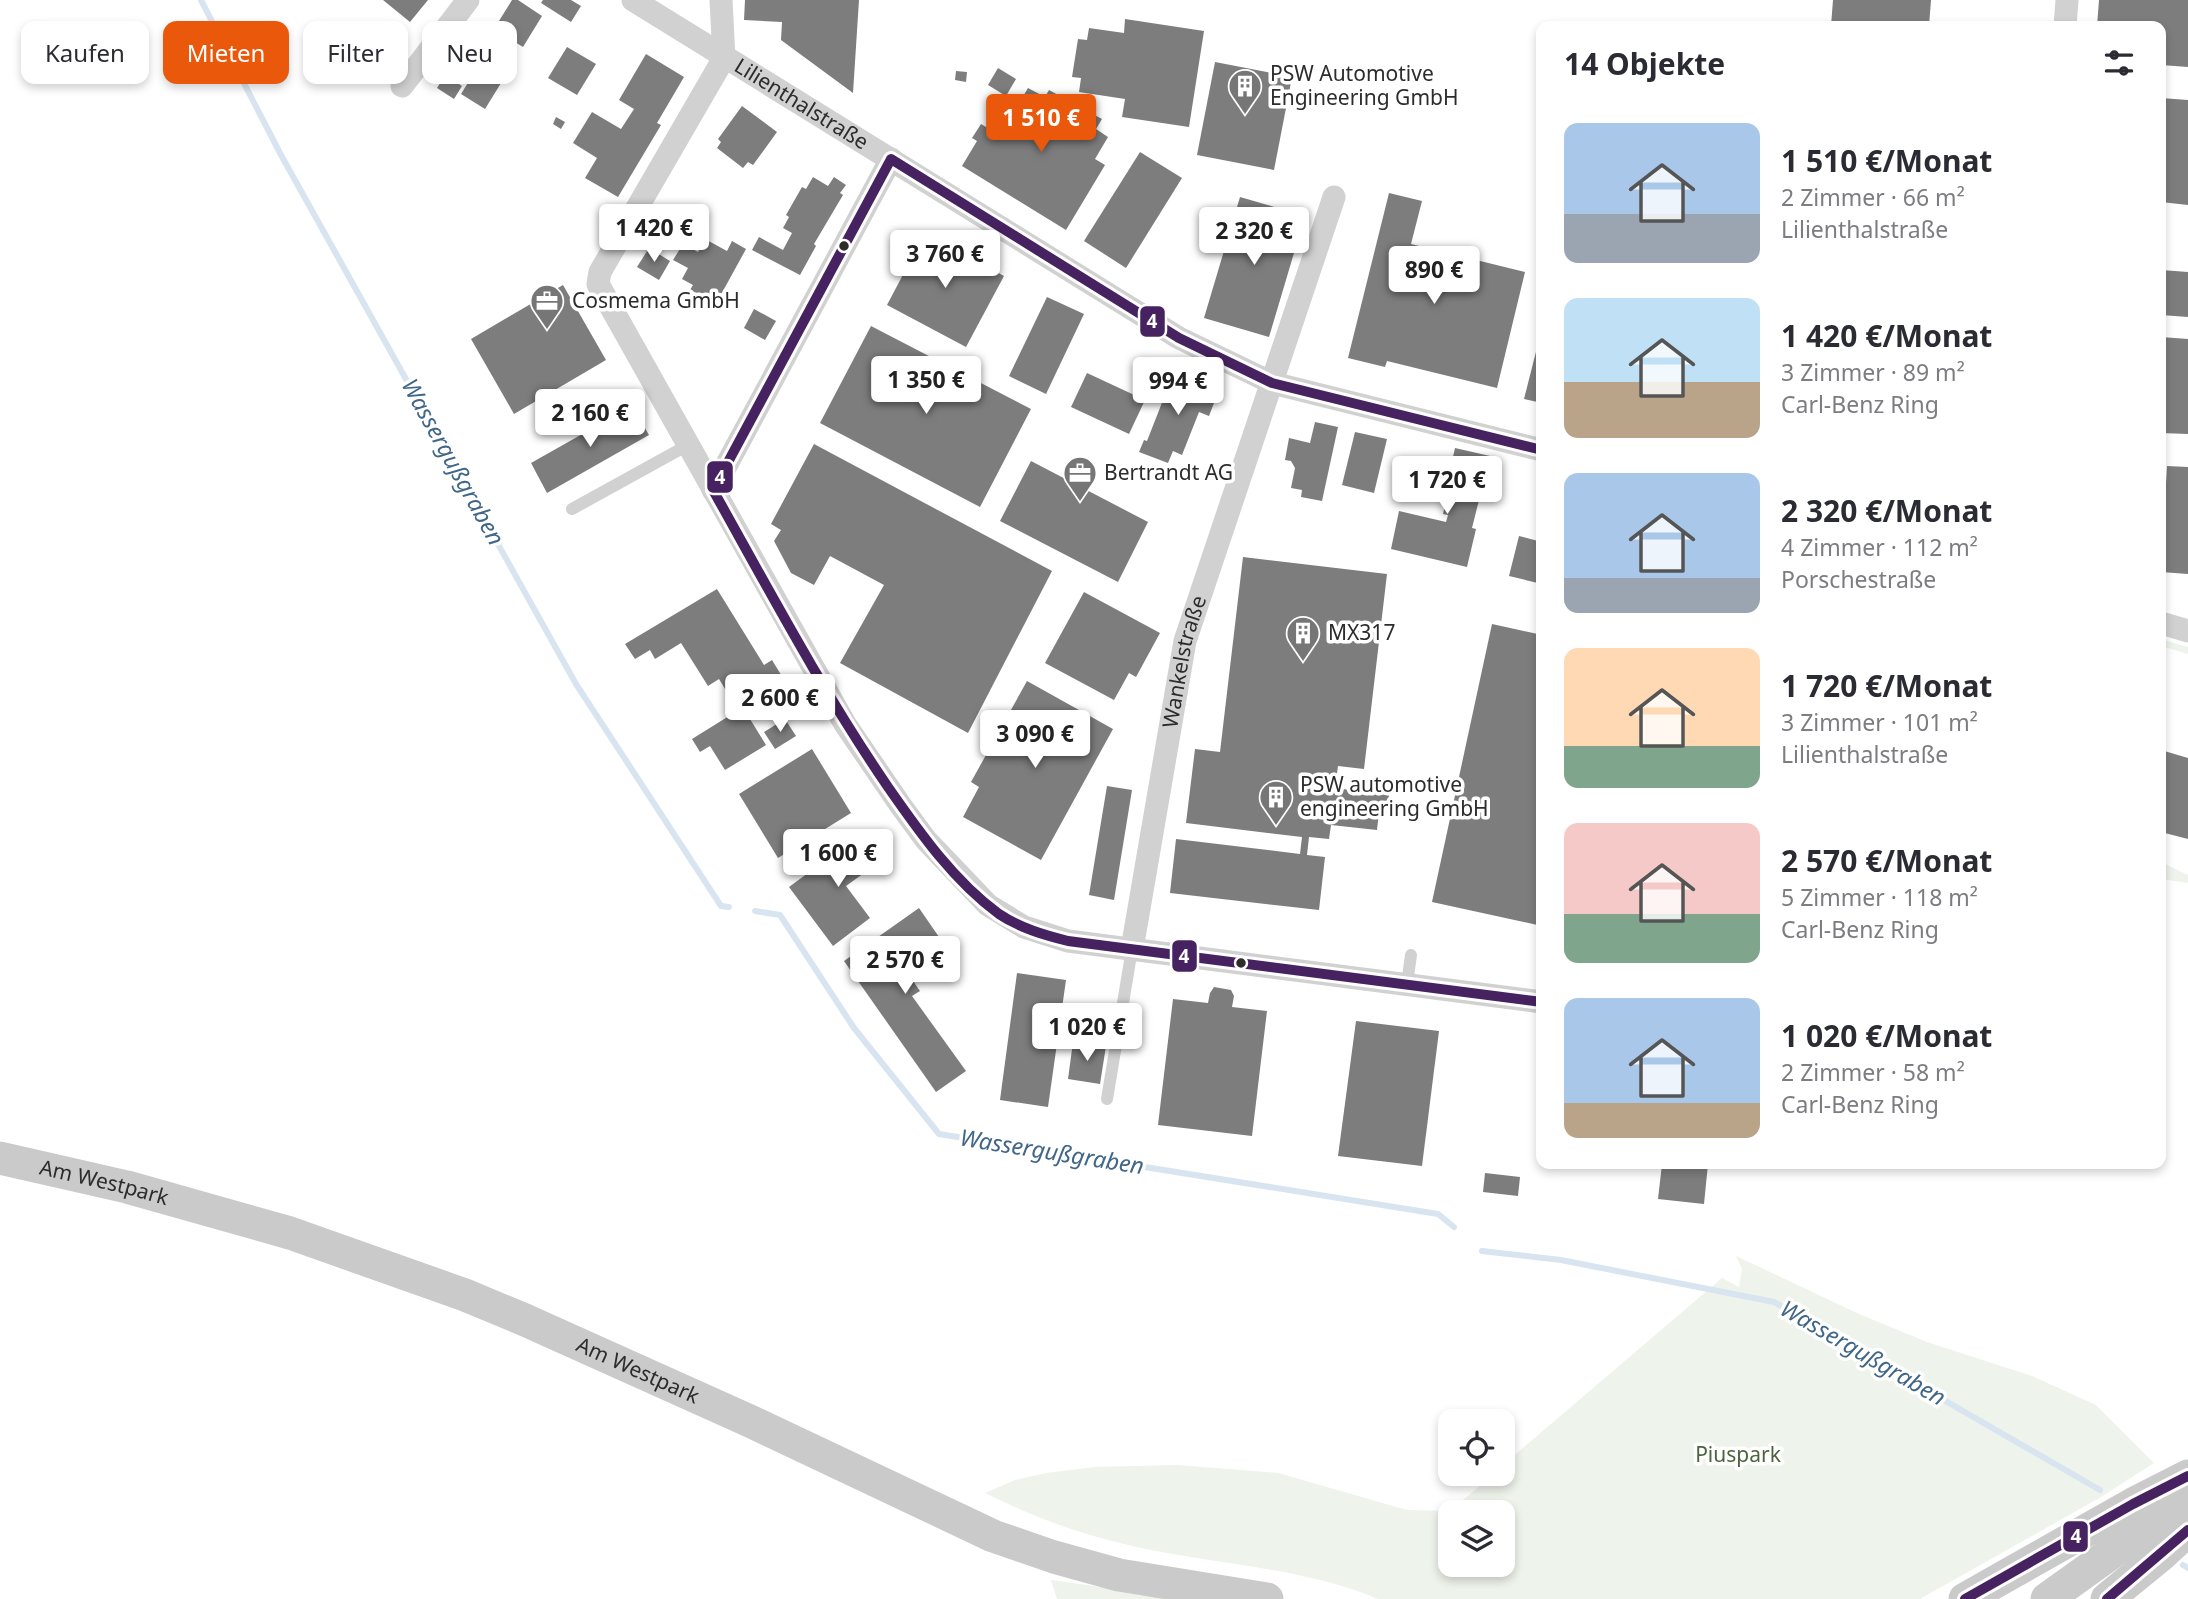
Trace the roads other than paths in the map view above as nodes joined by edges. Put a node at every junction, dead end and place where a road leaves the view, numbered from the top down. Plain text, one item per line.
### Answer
1 (468, 0) edge
2 (633, 0) edge
3 (721, 0) edge
4 (2067, 0) edge
5 (2065, 21) edge
6 (724, 58) junction
7 (402, 86) dead end
8 (891, 159) junction
9 (1334, 197) dead end
10 (1272, 383) junction
11 (688, 445) junction
12 (1536, 449) edge
13 (713, 490) junction
14 (572, 509) dead end
15 (2166, 624) edge
16 (2188, 631) edge
17 (1132, 948) junction
18 (1411, 955) dead end
19 (1407, 985) junction
20 (1536, 1001) edge
21 (1107, 1099) dead end
22 (0, 1158) edge
23 (2188, 1476) edge
24 (2188, 1498) edge
25 (2188, 1530) edge
26 (1267, 1599) edge
27 (1965, 1599) edge
28 (2047, 1599) edge
29 (2107, 1599) edge

1 - 7 street
2 - 6 street, Lilienthalstraße
3 - 6 street
4 - 5 street
6 - 8 street, Lilienthalstraße
6 - 11 street
8 - 10 street, Lilienthalstraße
8 - 13 street
9 - 10 street, Wankelstraße
10 - 12 street, Lilienthalstraße
10 - 17 street, Wankelstraße
11 - 13 street
11 - 14 lane
13 - 17 street
15 - 16 street
17 - 19 street
17 - 21 lane
18 - 19 lane
19 - 20 street
22 - 26 main road, Am Westpark
23 - 27 main road
24 - 28 main road
25 - 29 main road

